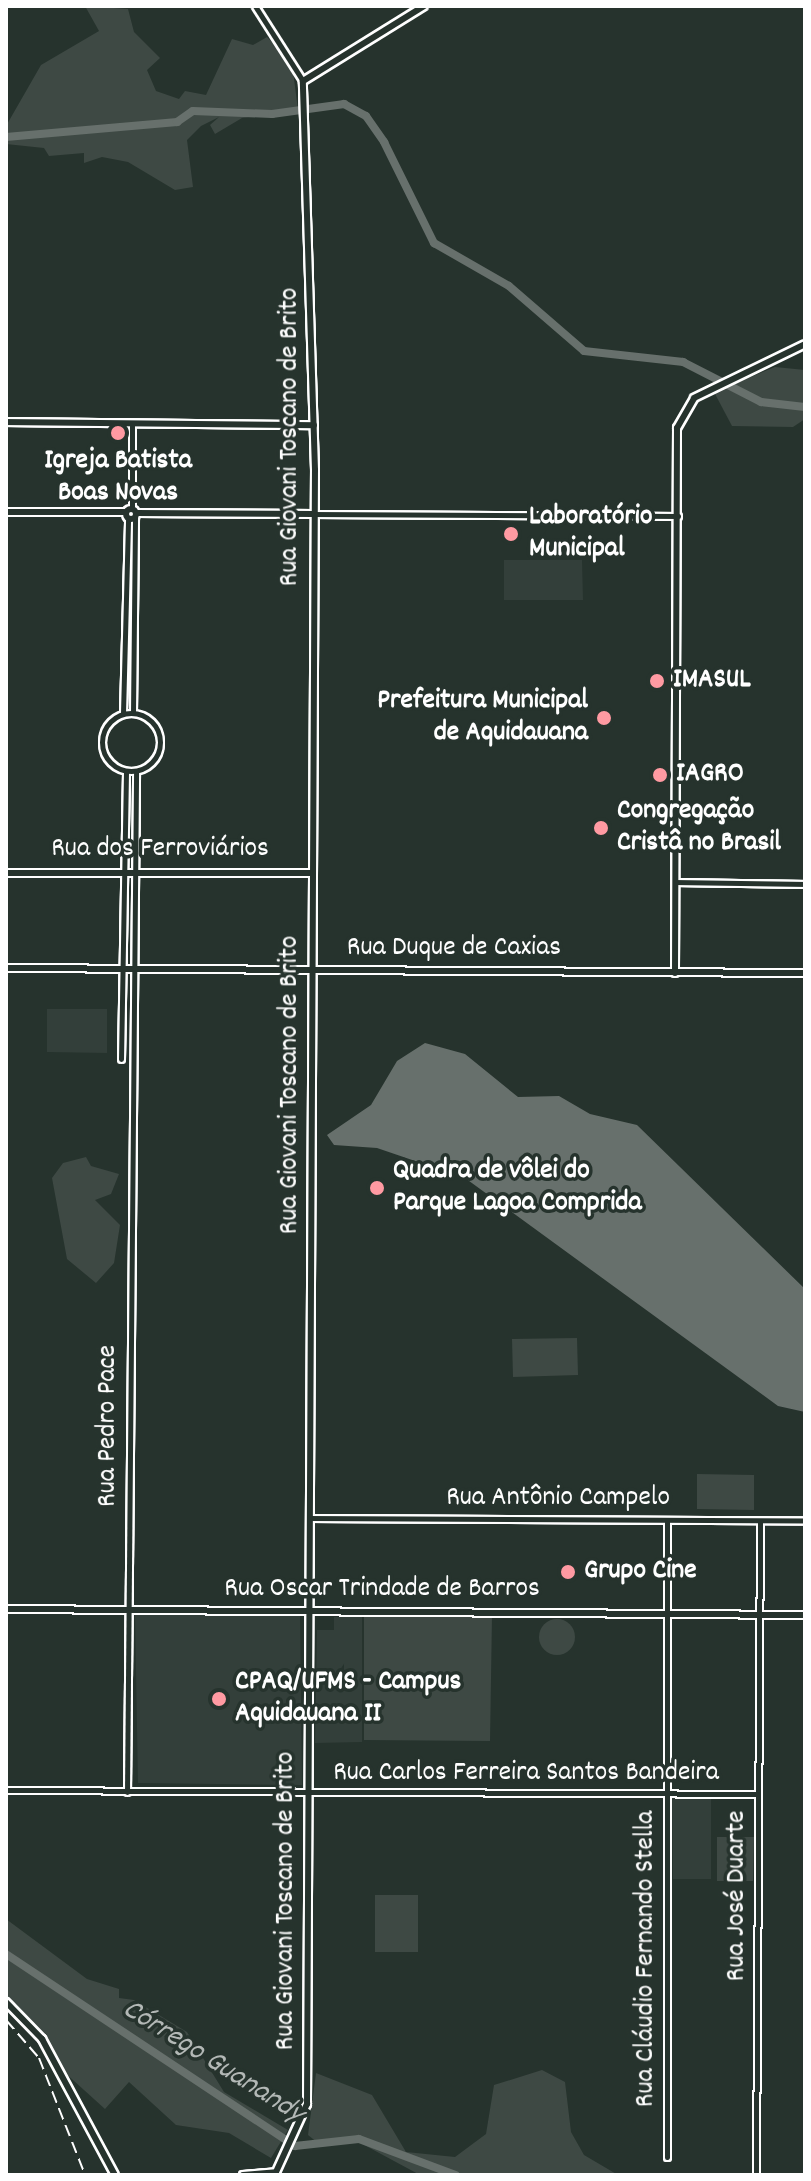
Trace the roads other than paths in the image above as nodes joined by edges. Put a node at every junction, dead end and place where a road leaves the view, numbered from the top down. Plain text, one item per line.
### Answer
1 (255, 6) edge
2 (424, 6) edge
3 (303, 81) junction
4 (805, 344) edge
5 (6, 422) edge
6 (132, 423) junction
7 (314, 425) junction
8 (6, 512) edge
9 (131, 514) junction
10 (314, 514) junction
11 (679, 516) junction
12 (123, 713) junction
13 (133, 713) junction
14 (126, 771) junction
15 (136, 771) junction
16 (124, 872) junction
17 (134, 872) junction
18 (6, 873) edge
19 (313, 873) junction
20 (676, 882) junction
21 (805, 884) edge
22 (6, 968) edge
23 (123, 969) junction
24 (132, 969) junction
25 (313, 970) junction
26 (675, 973) junction
27 (805, 973) edge
28 (121, 1059) dead end
29 (311, 1518) junction
30 (667, 1520) junction
31 (760, 1521) junction
32 (805, 1521) edge
33 (6, 1609) edge
34 (128, 1609) junction
35 (311, 1611) junction
36 (667, 1614) junction
37 (760, 1614) junction
38 (805, 1615) edge
39 (6, 1790) edge
40 (127, 1792) junction
41 (310, 1793) junction
42 (667, 1794) junction
43 (758, 1794) junction
44 (6, 2002) edge
45 (667, 2157) dead end
46 (115, 2175) edge
47 (243, 2175) edge
48 (756, 2175) edge

1 - 3 street, Rua Giovani Toscano de Brito
2 - 3 main road
3 - 7 main road, Rua Giovani Toscano de Brito
4 - 11 main road
5 - 6 main road
6 - 7 main road
6 - 9 street
7 - 10 main road, Rua Giovani Toscano de Brito
8 - 9 main road
9 - 10 main road
9 - 12 street
9 - 13 street
10 - 11 street
10 - 19 main road, Rua Giovani Toscano de Brito
11 - 20 main road
12 - 13 street
12 - 14 street
13 - 15 street
14 - 15 street
14 - 16 street
15 - 17 street, Rua Pedro Pace
16 - 17 main road, Rua dos Ferroviários
16 - 18 main road, Rua dos Ferroviários
16 - 23 street
17 - 19 main road, Rua dos Ferroviários
17 - 24 street, Rua Pedro Pace
19 - 25 main road, Rua Giovani Toscano de Brito
20 - 21 street
20 - 26 main road
22 - 23 main road, Rua Duque de Caxias
23 - 24 main road, Rua Duque de Caxias
23 - 28 street
24 - 25 main road, Rua Duque de Caxias
24 - 34 street, Rua Pedro Pace
25 - 26 main road, Rua Duque de Caxias
25 - 29 main road, Rua Giovani Toscano de Brito
26 - 27 main road, Rua Duque de Caxias
29 - 30 street, Rua Antônio Campelo
29 - 35 main road, Rua Giovani Toscano de Brito
30 - 31 street, Rua Antônio Campelo
30 - 36 street, Rua Cláudio Fernando Stella
31 - 32 street, Rua Antônio Campelo
31 - 37 street, Rua José Duarte
33 - 34 main road, Rua Oscar Trindade de Barros
34 - 35 main road, Rua Oscar Trindade de Barros
34 - 40 street, Rua Pedro Pace
35 - 36 main road, Rua Oscar Trindade de Barros
35 - 41 main road, Rua Giovani Toscano de Brito
36 - 37 main road, Rua Oscar Trindade de Barros
36 - 42 street, Rua Cláudio Fernando Stella
37 - 38 main road, Rua Oscar Trindade de Barros
37 - 43 street, Rua José Duarte
39 - 40 street, Rua Carlos Ferreira Santos Bandeira
40 - 41 street, Rua Carlos Ferreira Santos Bandeira
41 - 42 street, Rua Carlos Ferreira Santos Bandeira
41 - 47 main road, Rua Giovani Toscano de Brito
42 - 43 street, Rua Carlos Ferreira Santos Bandeira
42 - 45 street, Rua Cláudio Fernando Stella
43 - 48 street, Rua José Duarte
44 - 46 main road

